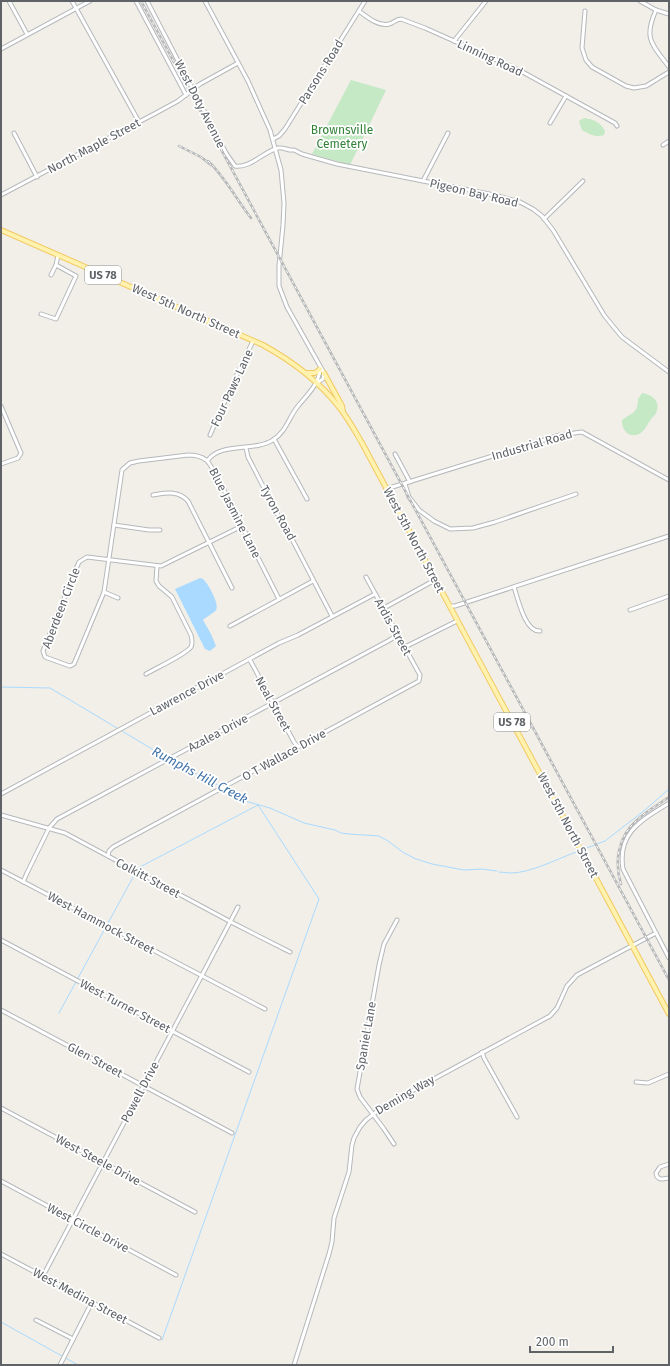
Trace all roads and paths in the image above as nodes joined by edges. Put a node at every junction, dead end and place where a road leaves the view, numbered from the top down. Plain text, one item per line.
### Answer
1 (9, 1) edge
2 (72, 1) edge
3 (90, 1) edge
4 (136, 1) edge
5 (147, 1) edge
6 (205, 1) edge
7 (365, 1) edge
8 (486, 1) edge
9 (640, 1) edge
10 (76, 8) junction
11 (656, 10) junction
12 (359, 11) junction
13 (584, 11) dead end
14 (669, 14) edge
15 (27, 34) junction
16 (454, 41) junction
17 (1, 48) edge
18 (238, 63) junction
19 (669, 67) edge
20 (669, 72) edge
21 (192, 90) junction
22 (186, 95) junction
23 (566, 96) junction
24 (139, 122) junction
25 (550, 124) dead end
26 (617, 126) dead end
27 (14, 133) dead end
28 (448, 133) dead end
29 (273, 139) junction
30 (669, 141) edge
31 (663, 145) dead end
32 (276, 149) junction
33 (37, 177) junction
34 (424, 181) junction
35 (583, 181) dead end
36 (1, 196) edge
37 (544, 219) junction
38 (1, 230) edge
39 (58, 254) junction
40 (56, 266) junction
41 (51, 275) dead end
42 (41, 314) dead end
43 (254, 341) junction
44 (317, 360) junction
45 (320, 369) junction
46 (669, 372) edge
47 (307, 373) junction
48 (324, 373) junction
49 (317, 383) junction
50 (1, 406) edge
51 (343, 412) junction
52 (210, 435) dead end
53 (274, 439) junction
54 (246, 448) junction
55 (395, 454) dead end
56 (208, 460) junction
57 (1, 464) edge
58 (669, 480) edge
59 (410, 482) junction
60 (405, 484) junction
61 (386, 489) junction
62 (576, 494) dead end
63 (153, 495) dead end
64 (307, 499) dead end
65 (114, 525) junction
66 (242, 526) junction
67 (160, 530) dead end
68 (669, 536) edge
69 (209, 542) junction
70 (109, 560) junction
71 (157, 566) junction
72 (366, 576) dead end
73 (313, 580) junction
74 (435, 580) junction
75 (514, 587) junction
76 (232, 588) dead end
77 (104, 592) junction
78 (374, 594) junction
79 (669, 596) edge
80 (118, 598) dead end
81 (279, 599) junction
82 (450, 606) junction
83 (384, 608) junction
84 (630, 610) dead end
85 (332, 616) junction
86 (457, 620) junction
87 (230, 626) dead end
88 (540, 631) dead end
89 (397, 632) junction
90 (405, 647) junction
91 (250, 660) junction
92 (146, 674) dead end
93 (420, 677) joint
94 (273, 703) junction
95 (298, 747) junction
96 (1, 794) edge
97 (669, 803) edge
98 (1, 815) edge
99 (49, 828) junction
100 (108, 856) junction
101 (1, 870) edge
102 (24, 882) junction
103 (238, 907) dead end
104 (397, 920) dead end
105 (231, 922) junction
106 (656, 933) junction
107 (1, 940) edge
108 (632, 945) junction
109 (290, 952) dead end
110 (669, 958) edge
111 (202, 977) junction
112 (265, 1009) dead end
113 (1, 1010) edge
114 (669, 1014) edge
115 (173, 1031) junction
116 (482, 1052) junction
117 (249, 1072) dead end
118 (669, 1074) edge
119 (636, 1082) dead end
120 (144, 1086) junction
121 (1, 1108) edge
122 (373, 1113) junction
123 (517, 1117) dead end
124 (232, 1132) dead end
125 (394, 1144) dead end
126 (103, 1162) junction
127 (669, 1164) edge
128 (669, 1178) edge
129 (1, 1181) edge
130 (195, 1212) dead end
131 (72, 1220) junction
132 (1, 1254) edge
133 (176, 1275) dead end
134 (42, 1276) junction
135 (92, 1302) junction
136 (36, 1320) dead end
137 (159, 1338) dead end
138 (73, 1339) junction
139 (60, 1365) edge
140 (294, 1365) edge

1 - 15 street
2 - 10 street
3 - 10 street
4 - 22 street
5 - 21 street, West Doty Avenue
6 - 18 street
7 - 12 street, Parsons Road
8 - 16 street
9 - 11 street
10 - 15 street
10 - 24 street
11 - 14 street
11 - 19 street
12 - 16 street, Linning Road
12 - 29 street, Parsons Road
13 - 20 street
15 - 17 street
16 - 23 street, Linning Road
18 - 21 street, North Maple Street
18 - 29 street
21 - 22 street, North Maple Street
21 - 32 street, West Doty Avenue
22 - 24 street, North Maple Street
23 - 25 street
23 - 26 street, Linning Road
24 - 33 street, North Maple Street
27 - 33 street
28 - 34 street
29 - 32 street
30 - 31 street
32 - 34 street, Pigeon Bay Road
32 - 44 street
33 - 36 street, North Maple Street
34 - 37 street, Pigeon Bay Road
35 - 37 street
37 - 46 street, Pigeon Bay Road
38 - 39 main road, West 5th North Street / US 78
39 - 40 street
39 - 43 main road, West 5th North Street / US 78
40 - 41 street
40 - 42 street
43 - 47 main road, West 5th North Street / US 78
43 - 52 street, Four Paws Lane
44 - 45 street
44 - 48 street
45 - 47 main road
45 - 49 street
47 - 49 main road, West 5th North Street / US 78
48 - 49 street
48 - 51 main road
49 - 51 main road, West 5th North Street / US 78
49 - 53 street
50 - 57 street
51 - 61 main road, West 5th North Street / US 78
53 - 54 street
53 - 64 street
54 - 56 street
54 - 73 street, Tyron Road
55 - 59 street
56 - 65 street, Blue Jasmine Lane
56 - 66 street, Blue Jasmine Lane
58 - 59 street, Industrial Road
59 - 60 street, Industrial Road
60 - 61 street, Industrial Road
60 - 62 street
61 - 74 main road, West 5th North Street / US 78
63 - 69 street
65 - 67 street
65 - 70 street, Blue Jasmine Lane
66 - 69 street
66 - 81 street, Blue Jasmine Lane
68 - 75 street
69 - 71 street
69 - 76 street
70 - 71 street
70 - 77 street, Aberdeen Circle
70 - 77 street, Aberdeen Circle
71 - 92 street
72 - 78 street, Ardis Street
73 - 81 street
73 - 85 street, Tyron Road
74 - 82 main road, West 5th North Street / US 78
74 - 83 street
75 - 82 street
75 - 88 street
77 - 80 street
78 - 83 street, Ardis Street
78 - 85 street, Lawrence Drive
79 - 84 street
81 - 87 street
82 - 86 main road, West 5th North Street / US 78
83 - 89 street, Ardis Street
85 - 91 street, Lawrence Drive
86 - 90 street
86 - 108 main road, West 5th North Street / US 78
89 - 90 street, Ardis Street
89 - 94 street, Azalea Drive
90 - 93 street, Ardis Street
91 - 94 street, Neal Street
91 - 96 street, Lawrence Drive
93 - 95 street, O T Wallace Drive
94 - 95 street, Neal Street
94 - 99 street, Azalea Drive
95 - 100 street, O T Wallace Drive
97 - 106 street
98 - 99 street, Colkitt Street
99 - 100 street, Colkitt Street
99 - 102 street, Azalea Drive
100 - 105 street, Colkitt Street
101 - 102 street, West Hammock Street
102 - 111 street, West Hammock Street
103 - 105 street, Powell Drive
104 - 122 street, Spaniel Lane
105 - 109 street, Colkitt Street
105 - 111 street, Powell Drive
106 - 108 street, Deming Way
106 - 110 street
107 - 115 street, West Turner Street
108 - 114 main road, West 5th North Street / US 78
108 - 116 street, Deming Way
111 - 112 street, West Hammock Street
111 - 115 street, Powell Drive
113 - 120 street, Glen Street
115 - 117 street, West Turner Street
115 - 120 street, Powell Drive
116 - 122 street, Deming Way
116 - 123 street
118 - 119 street
120 - 124 street, Glen Street
120 - 126 street, Powell Drive
121 - 126 street, West Steele Drive
122 - 125 street, Spaniel Lane
122 - 140 street, Deming Way
126 - 130 street, West Steele Drive
126 - 131 street, Powell Drive
127 - 128 street
129 - 131 street, West Circle Drive
131 - 133 street, West Circle Drive
131 - 134 street, Powell Drive
132 - 134 street, West Medina Street
134 - 135 street, West Medina Street
135 - 137 street, West Medina Street
135 - 138 street
136 - 138 street
138 - 139 street

